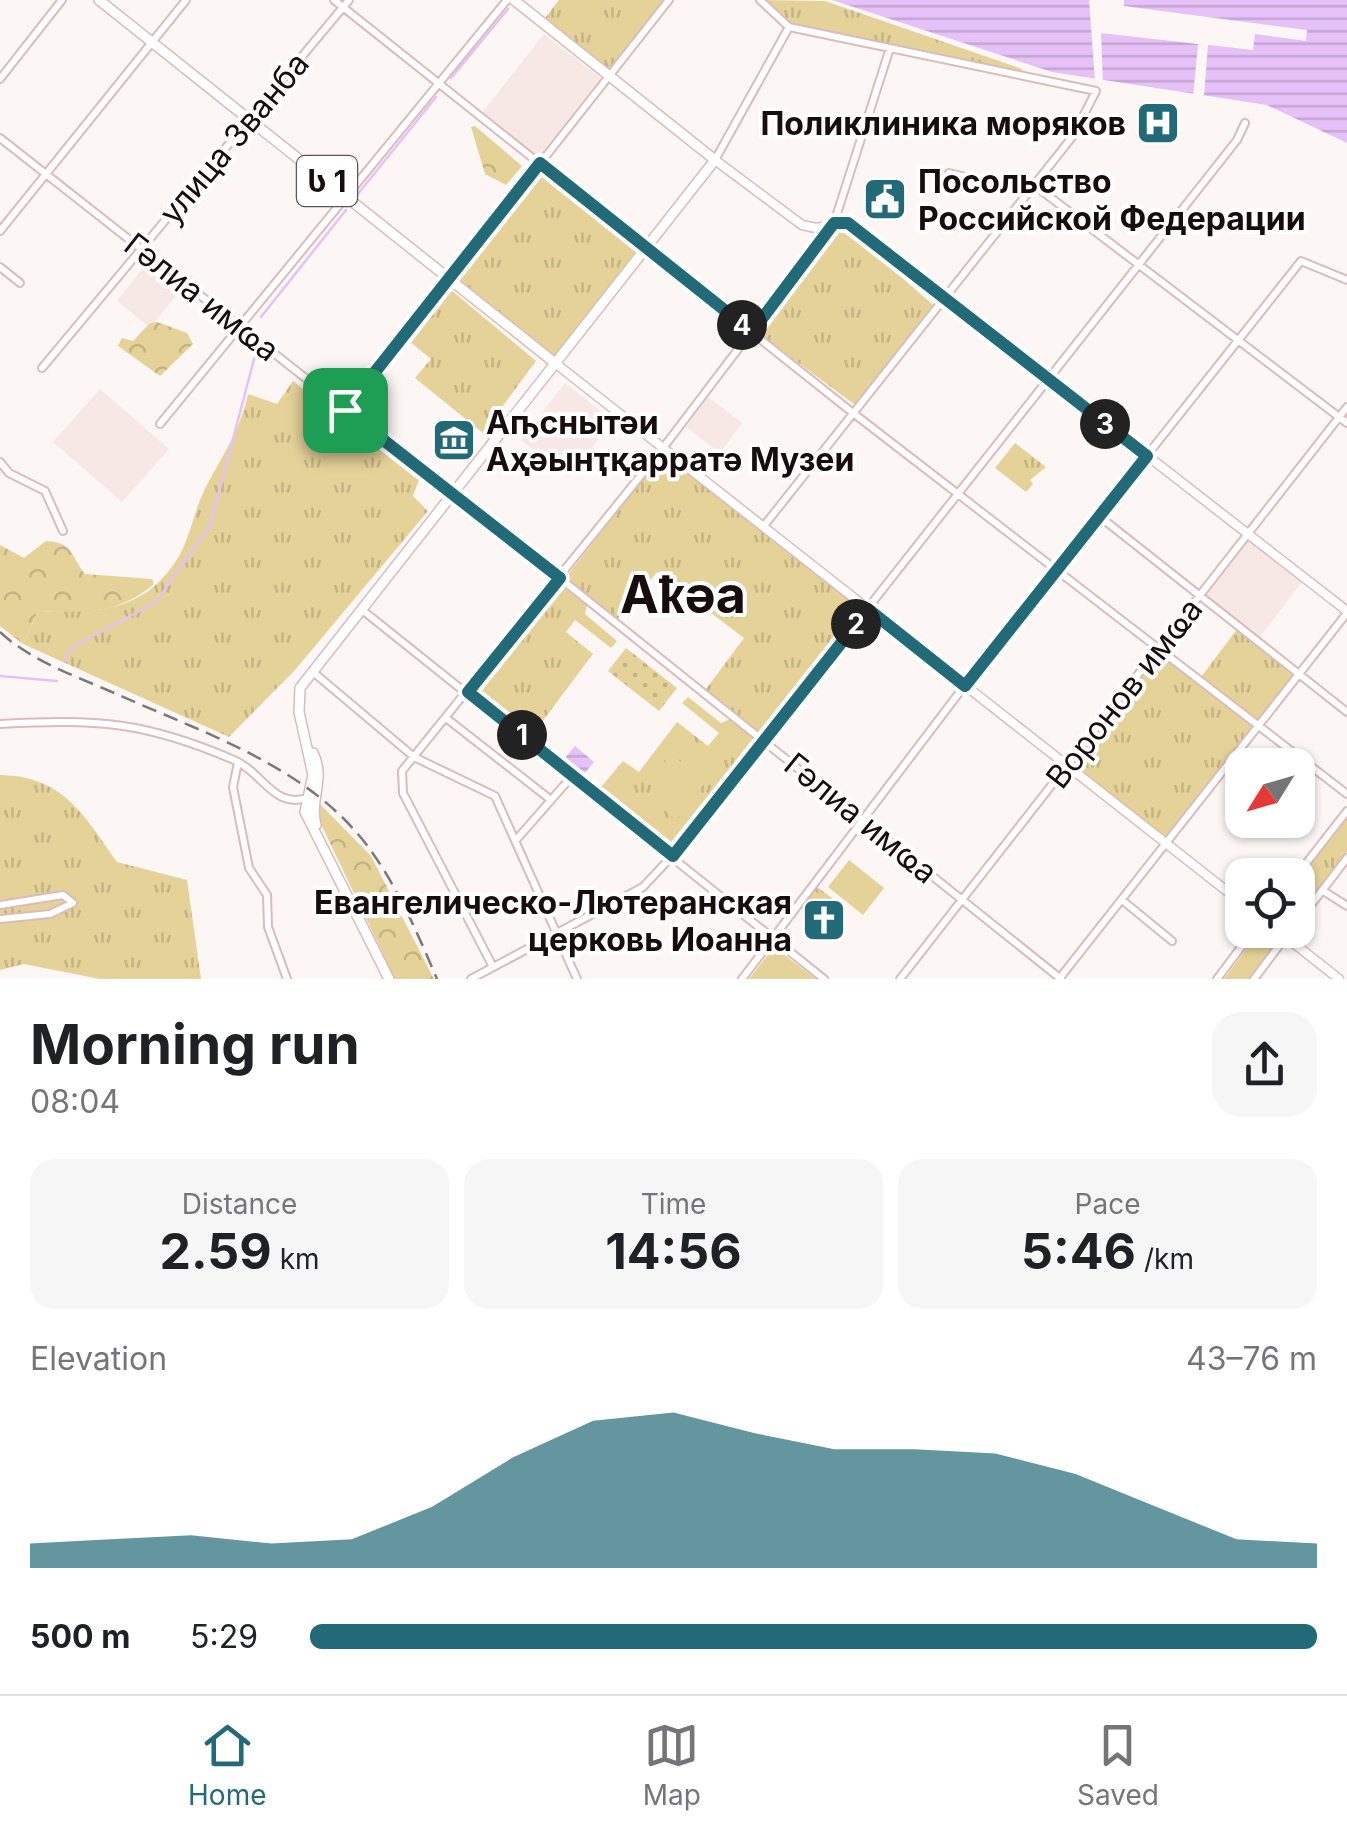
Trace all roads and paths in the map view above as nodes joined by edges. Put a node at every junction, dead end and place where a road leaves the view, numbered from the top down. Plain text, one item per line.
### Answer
1 (62, 0) edge
2 (99, 0) edge
3 (186, 0) edge
4 (334, 0) edge
5 (511, 0) edge
6 (669, 0) edge
7 (760, 0) edge
8 (346, 4) edge
9 (789, 27) junction
10 (152, 42) junction
11 (890, 48) junction
12 (609, 75) junction
13 (0, 79) edge
14 (439, 84) junction
15 (249, 120) junction
16 (1245, 123) dead end
17 (0, 138) edge
18 (715, 160) junction
19 (540, 163) junction
20 (46, 174) junction
21 (949, 174) dead end
22 (1031, 188) junction
23 (347, 197) junction
24 (834, 223) junction
25 (0, 231) edge
26 (646, 248) junction
27 (141, 250) junction
28 (1136, 263) junction
29 (0, 267) edge
30 (449, 278) junction
31 (1347, 280) edge
32 (20, 283) dead end
33 (944, 298) junction
34 (242, 329) junction
35 (752, 332) junction
36 (1240, 340) junction
37 (555, 363) junction
38 (42, 368) dead end
39 (1047, 379) junction
40 (1347, 406) edge
41 (345, 410) junction
42 (857, 416) junction
43 (1339, 417) junction
44 (1347, 423) edge
45 (160, 424) dead end
46 (663, 448) junction
47 (1147, 456) junction
48 (0, 462) edge
49 (958, 494) junction
50 (454, 496) junction
51 (1100, 516) junction
52 (763, 526) junction
53 (63, 531) dead end
54 (1248, 534) junction
55 (1057, 570) junction
56 (560, 578) junction
57 (1200, 596) junction
58 (361, 609) junction
59 (868, 609) junction
60 (1347, 612) edge
61 (1158, 649) junction
62 (313, 672) junction
63 (1299, 674) junction
64 (965, 686) junction
65 (468, 692) junction
66 (1347, 712) edge
67 (446, 718) junction
68 (0, 724) edge
69 (1258, 726) junction
70 (764, 741) junction
71 (309, 747) junction
72 (414, 756) junction
73 (238, 762) junction
74 (1068, 766) junction
75 (573, 775) junction
76 (317, 791) junction
77 (1347, 794) edge
78 (551, 800) junction
79 (300, 801) junction
80 (1347, 811) edge
81 (863, 820) junction
82 (516, 840) junction
83 (1166, 843) junction
84 (323, 844) junction
85 (673, 856) junction
86 (1310, 858) edge
87 (1347, 858) edge
88 (1225, 890) edge
89 (1322, 890) junction
90 (962, 899) junction
91 (1315, 899) edge
92 (1122, 900) junction
93 (0, 905) edge
94 (1347, 906) edge
95 (0, 919) edge
96 (556, 933) junction
97 (774, 939) junction
98 (1172, 941) dead end
99 (1240, 948) edge
100 (1277, 948) edge
101 (1304, 948) edge
102 (493, 967) junction
103 (287, 979) edge
104 (389, 979) edge
105 (472, 979) edge
106 (577, 979) edge
107 (742, 979) edge
108 (824, 979) edge
109 (900, 979) edge
110 (1060, 979) edge
111 (1217, 979) edge
112 (1254, 979) edge
113 (1340, 979) edge

1 - 13 street
2 - 10 highway, ს 1
3 - 10 street
4 - 8 street
5 - 12 highway
5 - 14 street
6 - 12 street
7 - 9 street
8 - 14 street
8 - 15 street, улица Званба
9 - 11 street
9 - 18 street
10 - 15 highway, ს 1
10 - 20 street
11 - 22 street
11 - 24 street
12 - 18 highway
12 - 19 street
14 - 19 street
14 - 23 street
15 - 23 highway, ს 1
15 - 27 street, улица Званба
16 - 28 street
17 - 20 street, Гәлиа имҩа
18 - 24 main road
18 - 26 highway
19 - 26 street
19 - 30 street
20 - 25 street
20 - 27 street, Гәлиа имҩа
21 - 22 street
22 - 28 street
22 - 33 street
23 - 30 highway, ს 1
23 - 34 street
24 - 33 main road
24 - 35 street
26 - 35 street
26 - 37 highway
27 - 34 street, Гәлиа имҩа
27 - 38 street, улица Званба
28 - 36 street
28 - 39 street
29 - 32 street
30 - 37 highway, ს 1
30 - 41 street
31 - 36 street
33 - 39 main road
33 - 42 street
34 - 41 street, Гәлиа имҩа
34 - 45 street
35 - 42 street
35 - 46 street
36 - 43 street
36 - 47 street
37 - 46 main road
37 - 50 highway
39 - 47 main road
39 - 49 street
40 - 43 street, Воронов имҩа
41 - 50 street, Гәлиа имҩа
42 - 49 street
42 - 52 street
43 - 44 street
43 - 54 street, Воронов имҩа
46 - 52 main road
46 - 56 street
47 - 51 street
47 - 54 main road
48 - 53 street
49 - 55 street
49 - 59 street
50 - 56 street, Гәлиа имҩа
50 - 58 highway
51 - 55 street
51 - 57 street
52 - 59 main road
54 - 57 street, Воронов имҩа
54 - 60 main road
55 - 61 street
55 - 64 street
56 - 65 street
56 - 70 street, Гәлиа имҩа
57 - 61 street, Воронов имҩа
57 - 63 street
58 - 62 highway
58 - 65 street
59 - 64 main road
59 - 70 street
60 - 63 street
61 - 69 street
61 - 74 street, Воронов имҩа
62 - 71 highway
62 - 72 street
63 - 66 street
63 - 69 street
64 - 74 main road
64 - 81 street
65 - 67 street
65 - 75 street
67 - 72 street
67 - 78 street
68 - 73 street
69 - 77 street
69 - 83 street
70 - 81 street, Гәлиа имҩа
70 - 85 street
71 - 76 highway
71 - 79 highway
72 - 82 street
72 - 102 street
73 - 79 street
73 - 103 street
74 - 83 main road
74 - 90 street, Воронов имҩа
75 - 78 street
75 - 85 street
76 - 79 street
76 - 84 highway
78 - 82 street
79 - 84 highway
80 - 86 street
81 - 90 street, Гәлиа имҩа
81 - 97 street
82 - 96 street
83 - 88 main road
83 - 92 street
84 - 104 highway
85 - 96 street
85 - 97 street
87 - 89 street
89 - 91 street
89 - 94 street
90 - 109 street, Воронов имҩа
90 - 110 street, Гәлиа имҩа
92 - 98 street
92 - 110 street
93 - 95 street
96 - 102 street
96 - 106 street
97 - 107 street
97 - 108 street
99 - 111 street
100 - 112 street
101 - 113 main road
102 - 105 street

